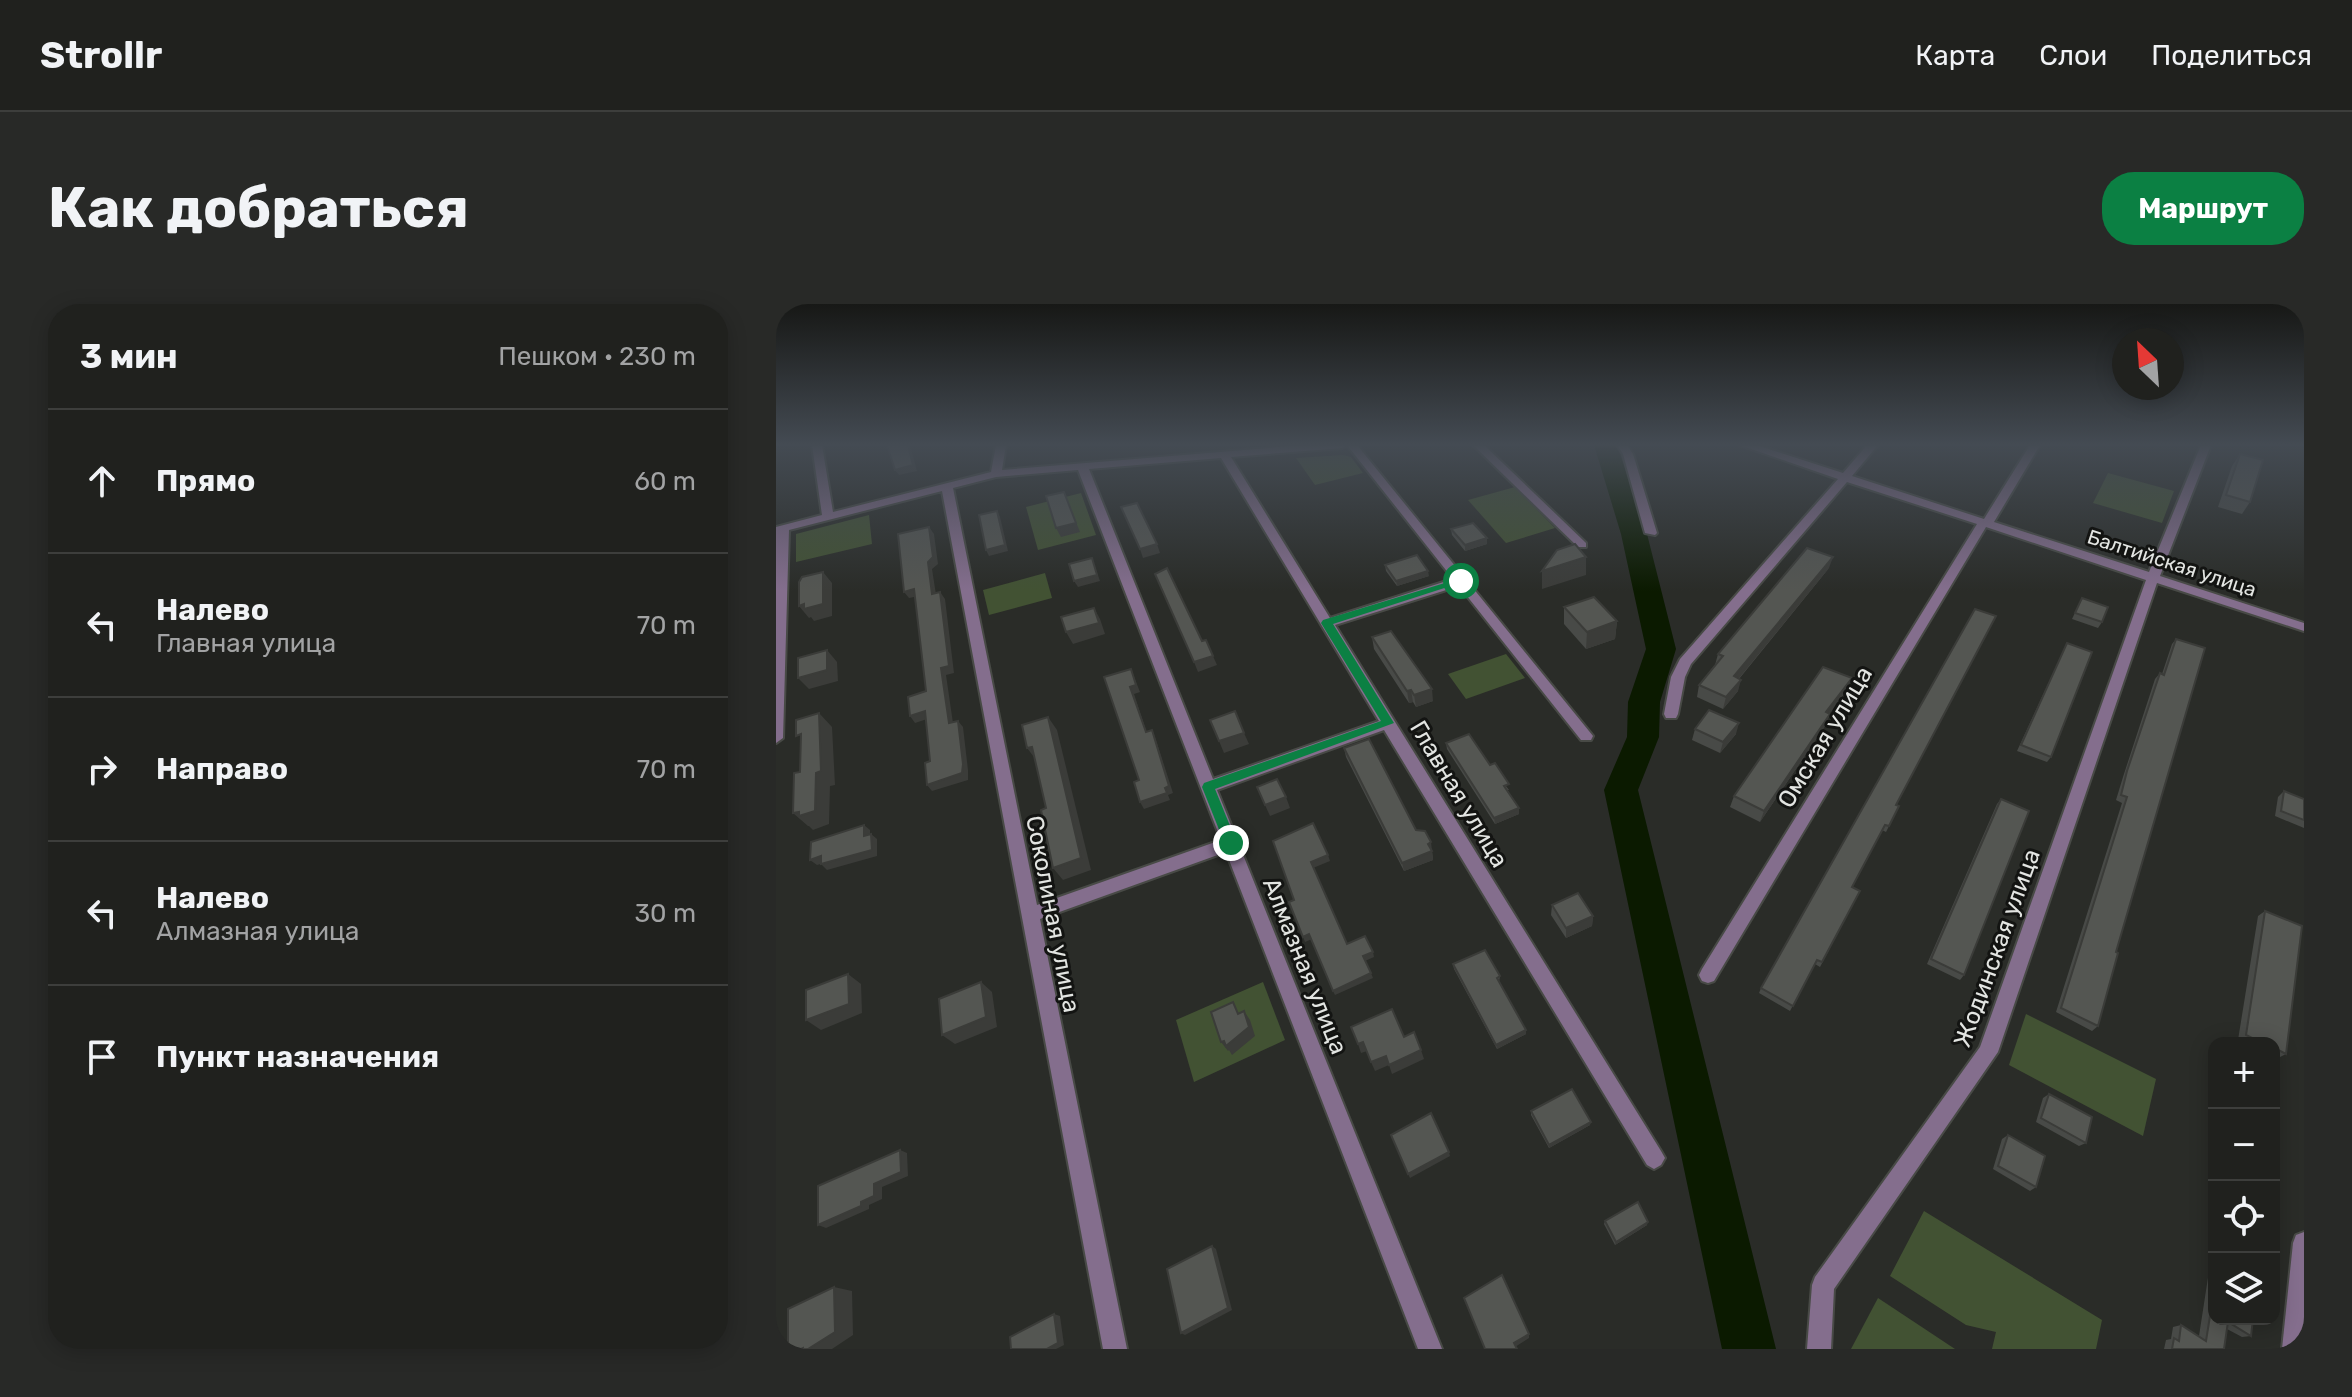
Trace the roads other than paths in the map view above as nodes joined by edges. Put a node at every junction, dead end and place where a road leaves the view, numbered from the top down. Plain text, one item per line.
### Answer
1 (826, 494) edge
2 (920, 494) edge
3 (948, 494) edge
4 (1093, 494) edge
5 (1248, 494) edge
6 (1391, 494) edge
7 (1529, 494) edge
8 (1640, 494) edge
9 (1831, 494) edge
10 (1897, 494) edge
11 (2004, 494) edge
12 (2186, 494) edge
13 (828, 517) junction
14 (1985, 523) junction
15 (780, 529) edge
16 (1651, 533) dead end
17 (1582, 545) dead end
18 (2153, 577) junction
19 (1461, 581) junction
20 (1327, 623) junction
21 (2304, 627) edge
22 (1671, 714) dead end
23 (1388, 723) junction
24 (1586, 736) dead end
25 (776, 738) edge
26 (1208, 787) junction
27 (1231, 843) junction
28 (1029, 915) junction
29 (1708, 975) dead end
30 (1654, 1158) dead end
31 (2304, 1243) edge
32 (1115, 1349) edge
33 (1430, 1349) edge
34 (1819, 1349) edge
35 (2294, 1349) edge

1 - 13 street
2 - 13 street
3 - 28 street, Соколиная улица
4 - 26 street, Алмазная улица
5 - 20 street, Главная улица
6 - 19 street
7 - 17 street
8 - 16 street
9 - 22 street
10 - 14 street, Балтийская улица
11 - 14 street, Омская улица
12 - 18 street, Жодинская улица
13 - 15 street
14 - 18 street, Балтийская улица
14 - 29 street, Омская улица
15 - 25 street
18 - 21 street, Балтийская улица
18 - 34 street, Жодинская улица
19 - 20 street
19 - 24 street
20 - 23 street, Главная улица
23 - 26 street
23 - 30 street, Главная улица
26 - 27 street, Алмазная улица
27 - 28 street
27 - 33 street, Алмазная улица
28 - 32 street, Соколиная улица
31 - 35 street

